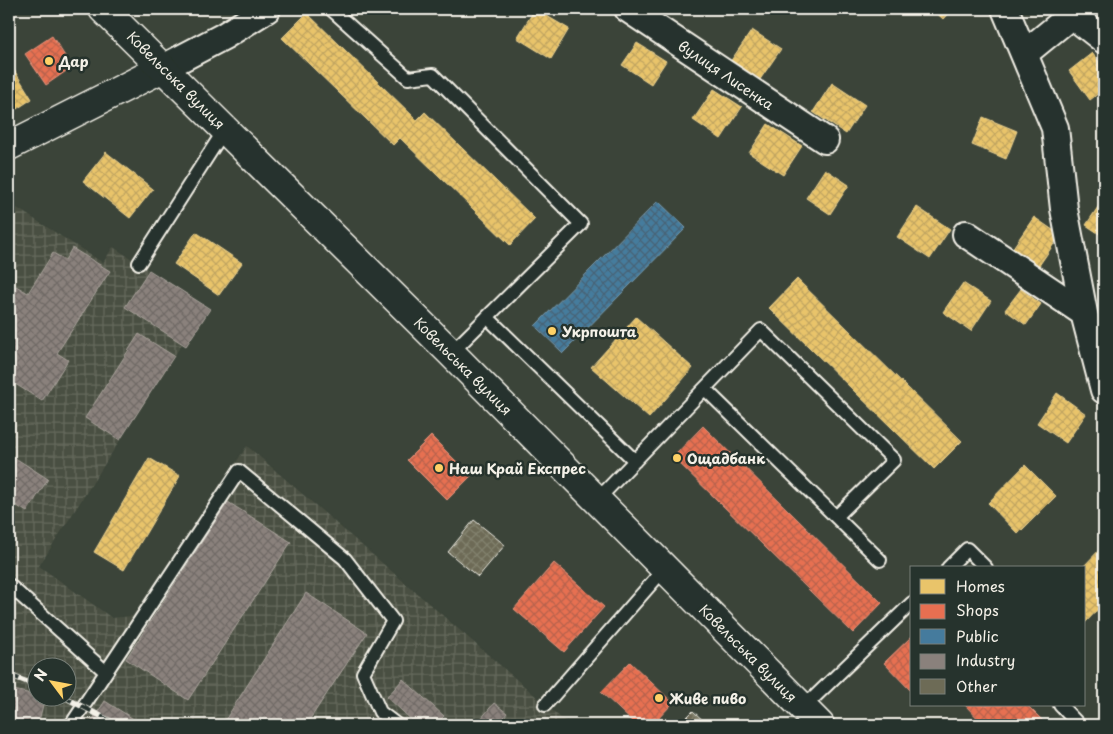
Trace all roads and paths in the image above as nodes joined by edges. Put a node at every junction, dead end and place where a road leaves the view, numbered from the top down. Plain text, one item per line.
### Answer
1 (103, 9) edge
2 (267, 9) edge
3 (331, 9) edge
4 (628, 9) edge
5 (1005, 9) edge
6 (1076, 12) edge
7 (1104, 40) edge
8 (1024, 54) junction
9 (163, 68) junction
10 (225, 129) junction
11 (825, 140) dead end
12 (9, 146) edge
13 (966, 234) dead end
14 (139, 263) dead end
15 (1084, 313) junction
16 (486, 317) junction
17 (450, 353) junction
18 (705, 389) junction
19 (1104, 390) edge
20 (635, 461) junction
21 (597, 500) junction
22 (836, 517) junction
23 (880, 560) dead end
24 (950, 566) edge
25 (984, 566) edge
26 (664, 569) junction
27 (9, 585) edge
28 (910, 605) edge
29 (106, 672) junction
30 (545, 705) dead end
31 (1061, 706) edge
32 (812, 716) edge
33 (71, 725) edge
34 (397, 725) edge
35 (1079, 725) edge

1 - 9 main road, Ковельська вулиця
2 - 9 street
3 - 16 lane
4 - 11 street, вулиця Лисенка
5 - 8 street
6 - 7 street
6 - 8 street
8 - 15 street
9 - 10 main road, Ковельська вулиця
9 - 12 main road
10 - 14 lane
10 - 17 main road, Ковельська вулиця
13 - 15 street
15 - 19 street
16 - 17 lane
16 - 20 lane
17 - 21 main road, Ковельська вулиця
18 - 20 lane
18 - 22 lane
18 - 22 lane
20 - 21 lane
21 - 26 main road, Ковельська вулиця
22 - 23 lane
24 - 25 lane
26 - 30 lane
26 - 32 main road, Ковельська вулиця
27 - 29 lane
28 - 32 lane
29 - 33 lane
29 - 34 lane
31 - 35 lane

